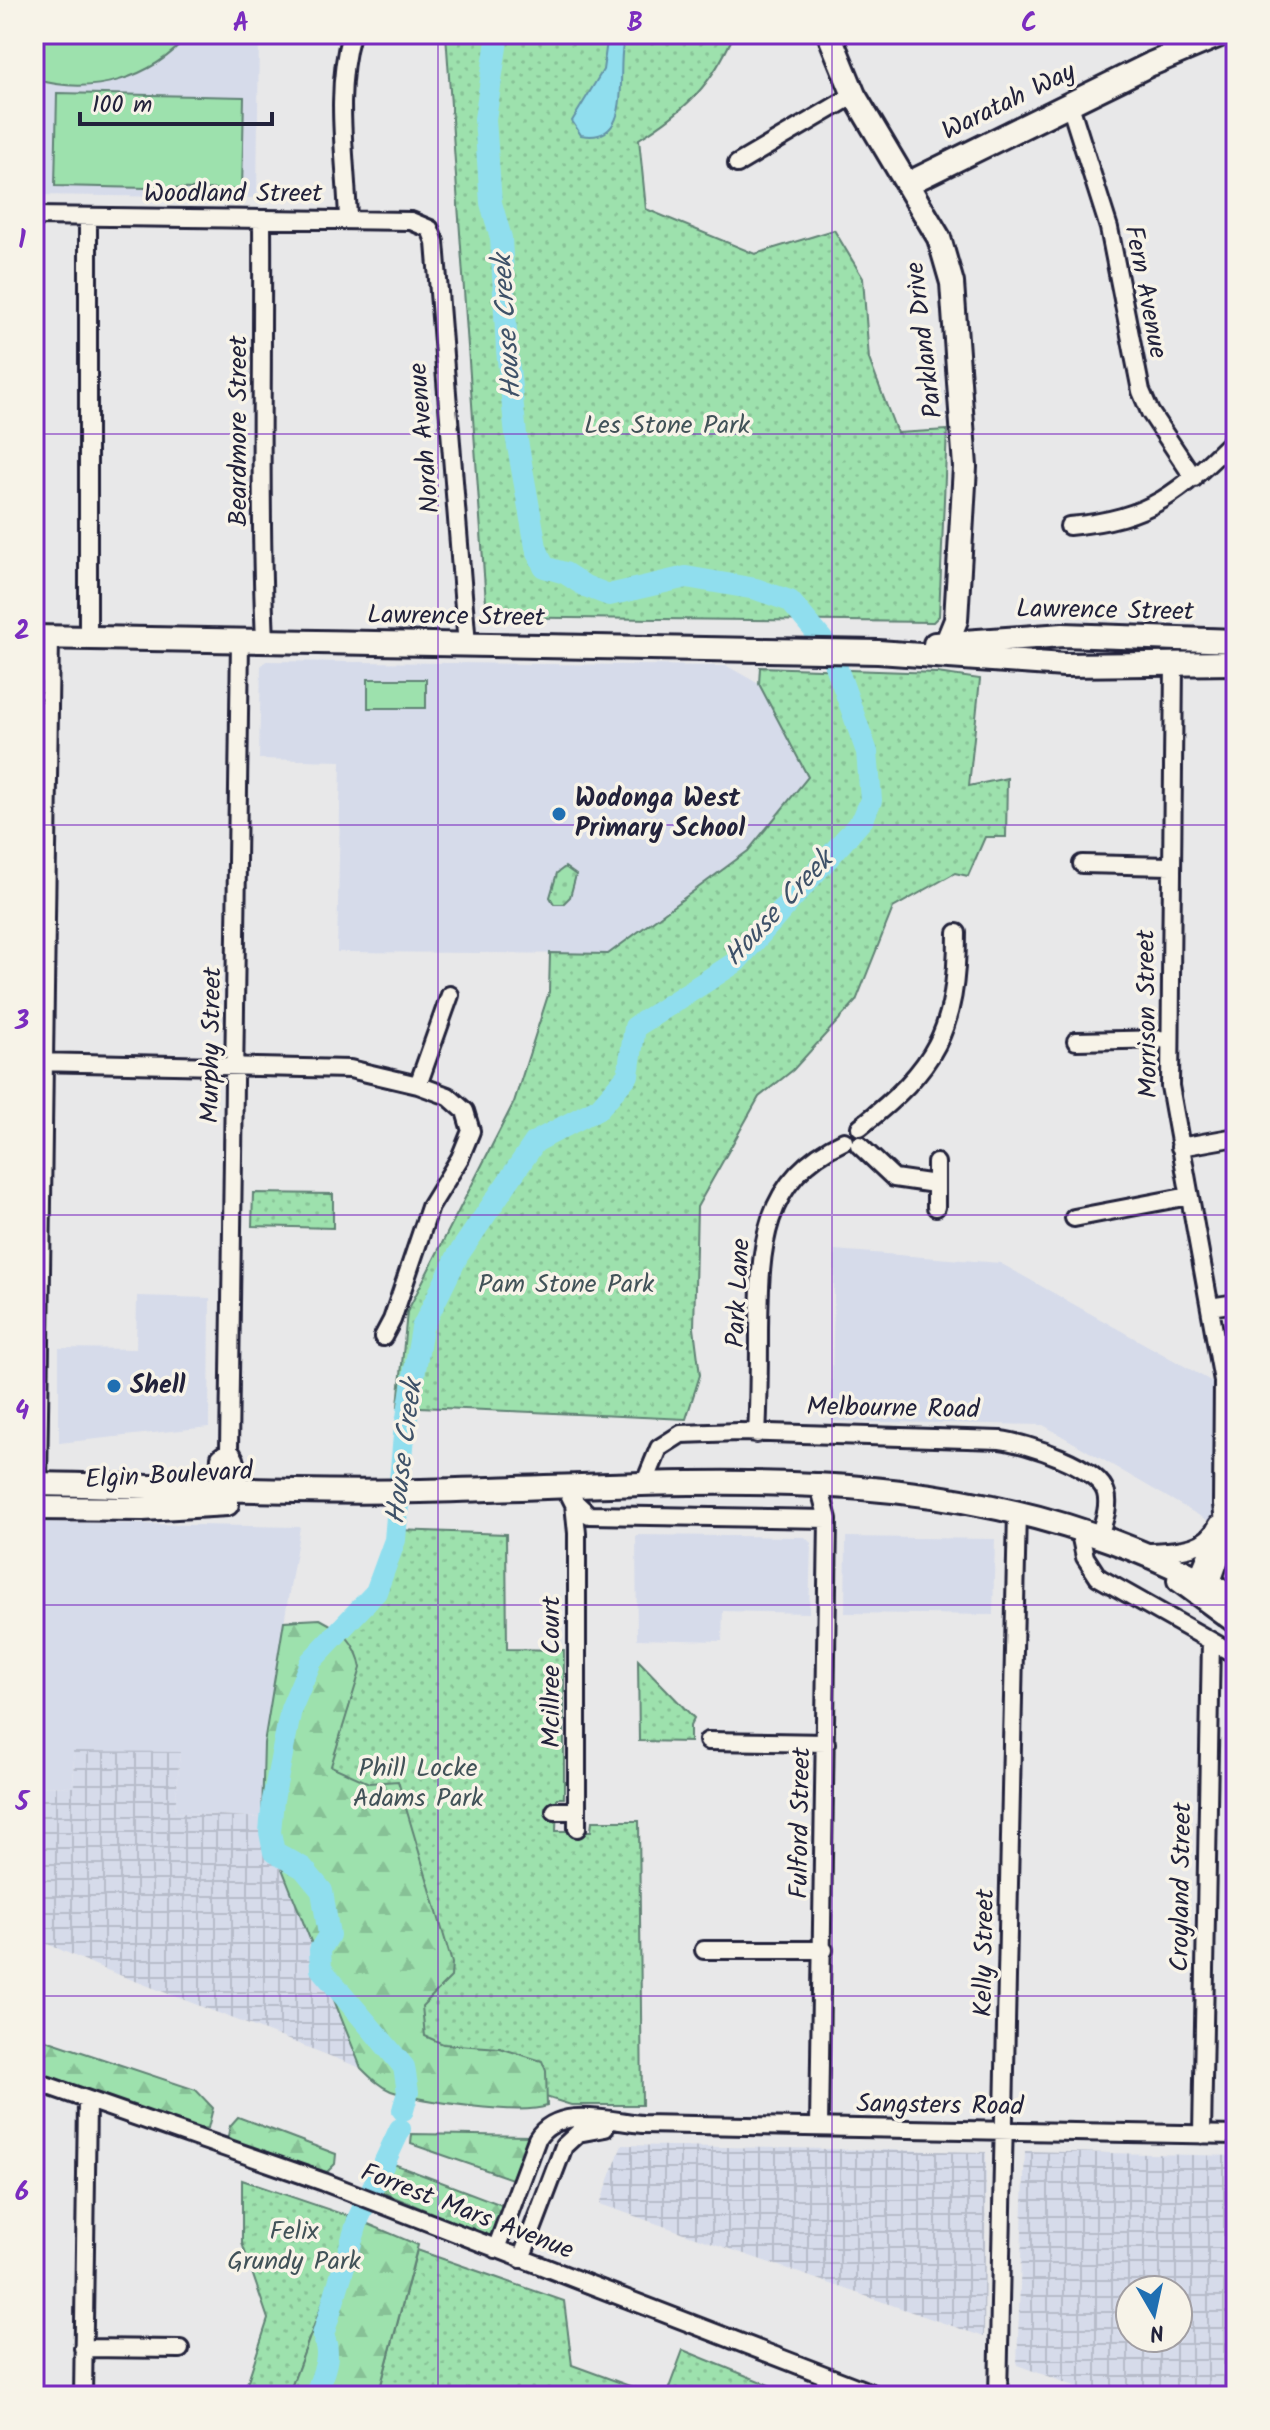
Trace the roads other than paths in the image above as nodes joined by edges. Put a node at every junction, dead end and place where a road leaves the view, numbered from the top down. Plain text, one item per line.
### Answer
1 (351, 34) edge
2 (829, 34) edge
3 (1222, 34) edge
4 (1169, 45) edge
5 (854, 95) junction
6 (1070, 105) junction
7 (737, 164) dead end
8 (909, 183) junction
9 (34, 216) edge
10 (88, 217) junction
11 (348, 219) junction
12 (262, 220) junction
13 (430, 229) joint
14 (1236, 437) edge
15 (1194, 478) junction
16 (1069, 526) dead end
17 (42, 637) edge
18 (88, 638) junction
19 (956, 640) junction
20 (240, 641) junction
21 (265, 641) junction
22 (1236, 641) edge
23 (467, 645) junction
24 (1174, 651) junction
25 (1236, 663) edge
26 (1082, 864) dead end
27 (1171, 866) junction
28 (957, 933) dead end
29 (450, 995) dead end
30 (1169, 1039) junction
31 (1076, 1041) dead end
32 (38, 1062) edge
33 (236, 1067) junction
34 (418, 1085) junction
35 (1236, 1137) edge
36 (852, 1143) junction
37 (1180, 1147) junction
38 (936, 1163) dead end
39 (935, 1184) junction
40 (1189, 1196) junction
41 (936, 1207) dead end
42 (1074, 1218) dead end
43 (1236, 1303) edge
44 (1210, 1307) junction
45 (383, 1337) dead end
46 (757, 1434) junction
47 (645, 1482) junction
48 (829, 1483) junction
49 (36, 1484) edge
50 (83, 1485) junction
51 (568, 1491) junction
52 (228, 1497) junction
53 (183, 1498) junction
54 (1222, 1504) junction
55 (34, 1508) edge
56 (90, 1509) junction
57 (1017, 1511) junction
58 (599, 1516) junction
59 (828, 1519) junction
60 (1218, 1524) junction
61 (577, 1533) junction
62 (1089, 1533) junction
63 (1146, 1557) junction
64 (1201, 1585) junction
65 (1236, 1599) edge
66 (1236, 1622) edge
67 (1211, 1641) junction
68 (1236, 1655) edge
69 (708, 1741) dead end
70 (826, 1743) junction
71 (555, 1811) dead end
72 (576, 1811) junction
73 (577, 1828) dead end
74 (704, 1950) dead end
75 (824, 1950) junction
76 (34, 2081) edge
77 (87, 2101) junction
78 (642, 2124) junction
79 (819, 2127) junction
80 (1005, 2132) junction
81 (1202, 2135) junction
82 (1236, 2135) edge
83 (496, 2249) junction
84 (521, 2259) junction
85 (83, 2348) junction
86 (180, 2349) dead end
87 (83, 2396) edge
88 (879, 2396) edge
89 (998, 2396) edge

1 - 11 street
2 - 5 main road, Parkland Drive
3 - 4 main road, Waratah Way
4 - 6 main road, Waratah Way
5 - 7 street
5 - 8 main road, Parkland Drive
6 - 8 main road, Waratah Way
6 - 15 street, Fern Avenue
8 - 19 main road, Parkland Drive
9 - 10 street, Woodland Street
10 - 12 street, Woodland Street
10 - 18 street
11 - 12 street, Woodland Street
11 - 13 street, Woodland Street
12 - 21 street, Beardmore Street
13 - 23 street, Norah Avenue
14 - 15 street
15 - 16 street
17 - 18 main road, Lawrence Street
17 - 32 street
18 - 20 main road, Lawrence Street
19 - 23 main road, Lawrence Street
19 - 24 main road, Lawrence Street
20 - 21 main road, Lawrence Street
20 - 33 street, Murphy Street
21 - 23 main road, Lawrence Street
22 - 24 main road, Lawrence Street
24 - 25 main road, Lawrence Street
24 - 27 street, Morrison Street
26 - 27 street
27 - 30 street, Morrison Street
28 - 36 street, Park Lane
29 - 34 street
30 - 31 street
30 - 37 street, Morrison Street
32 - 33 street
32 - 49 street
33 - 34 street
33 - 52 street, Murphy Street
34 - 45 street
35 - 37 street
36 - 39 street
36 - 46 street, Park Lane
37 - 40 street, Morrison Street
38 - 39 street
39 - 41 street
40 - 42 street
40 - 44 street, Morrison Street
43 - 44 street
44 - 54 street, Morrison Street
46 - 47 street, Melbourne Road
46 - 62 street, Melbourne Road
47 - 48 main road
47 - 51 main road
48 - 57 main road
48 - 59 street, Fulford Street
49 - 50 main road, Elgin Boulevard
50 - 53 main road, Elgin Boulevard
50 - 56 main road
51 - 52 main road, Elgin Boulevard
51 - 58 street
51 - 61 street, Mcillree Court
52 - 53 main road, Elgin Boulevard
53 - 56 main road, Elgin Boulevard
54 - 60 street, Morrison Street
54 - 64 street, Morrison Street
55 - 56 main road, Elgin Boulevard
57 - 62 main road
57 - 80 street, Kelly Street
58 - 59 street
58 - 61 street
59 - 70 street, Fulford Street
60 - 63 street
60 - 64 street, Morrison Street
61 - 72 street, Mcillree Court
62 - 63 main road
62 - 67 street, Melbourne Road
63 - 64 main road
64 - 65 main road
64 - 66 main road
67 - 68 street, Melbourne Road
67 - 81 street, Croyland Street
69 - 70 street
70 - 75 street, Fulford Street
71 - 72 street
72 - 73 street, Mcillree Court
74 - 75 street
75 - 79 street, Fulford Street
76 - 77 street, Forrest Mars Avenue
77 - 83 street, Forrest Mars Avenue
77 - 85 street
78 - 79 street, Sangsters Road
78 - 83 street, Sangsters Road
78 - 84 street, Sangsters Road
79 - 80 street, Sangsters Road
80 - 81 street, Sangsters Road
80 - 89 street, Kelly Street
81 - 82 street, Sangsters Road
83 - 84 street, Forrest Mars Avenue
84 - 88 street, Forrest Mars Avenue
85 - 86 street
85 - 87 street

